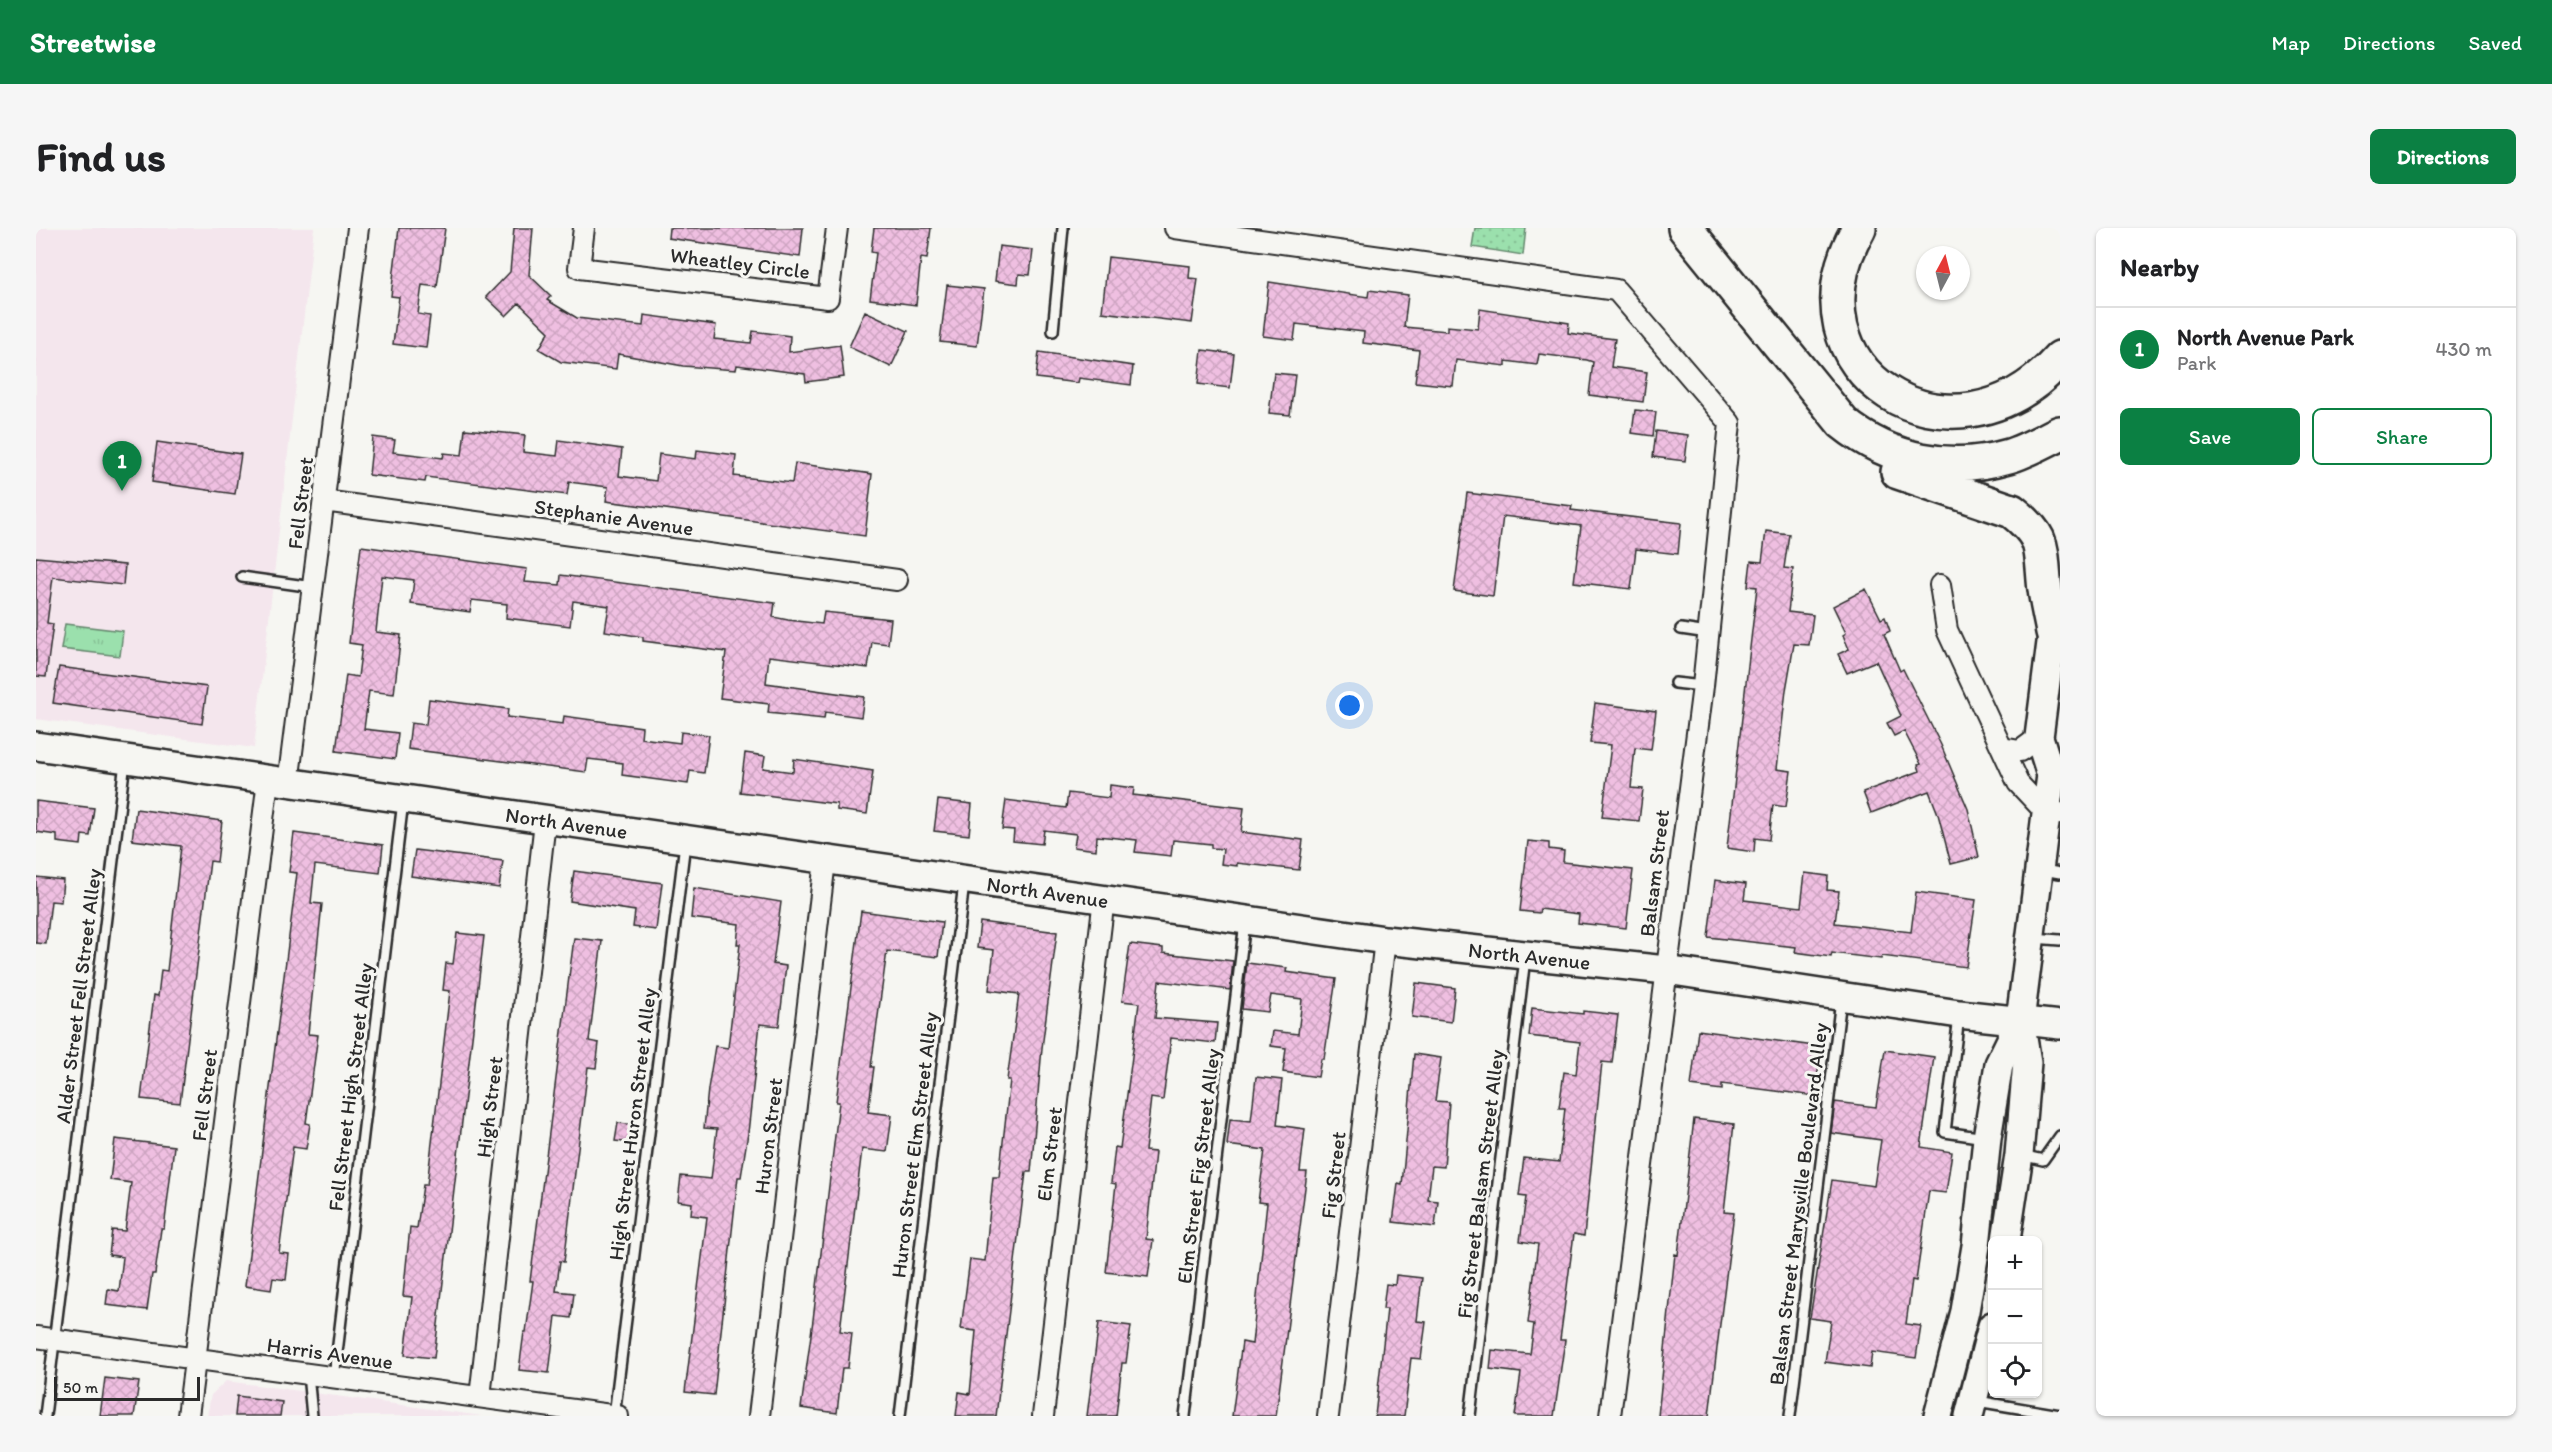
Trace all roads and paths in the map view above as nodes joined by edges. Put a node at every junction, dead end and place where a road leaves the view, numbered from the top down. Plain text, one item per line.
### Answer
1 (358, 228) edge
2 (584, 228) edge
3 (837, 228) edge
4 (1063, 228) edge
5 (1175, 228) edge
6 (1685, 228) edge
7 (1859, 228) edge
8 (1053, 331) dead end
9 (2060, 358) edge
10 (1850, 429) junction
11 (2060, 433) edge
12 (324, 501) junction
13 (2060, 574) edge
14 (242, 577) dead end
15 (897, 580) dead end
16 (1940, 585) dead end
17 (314, 587) junction
18 (1681, 629) dead end
19 (2052, 632) junction
20 (1708, 633) junction
21 (1676, 683) dead end
22 (1702, 686) junction
23 (2039, 737) junction
24 (36, 746) edge
25 (2002, 748) junction
26 (126, 760) junction
27 (2055, 766) edge
28 (278, 782) junction
29 (403, 801) junction
30 (2054, 814) edge
31 (545, 821) junction
32 (685, 838) junction
33 (825, 861) junction
34 (2050, 871) edge
35 (964, 878) junction
36 (1104, 898) junction
37 (1246, 920) junction
38 (2032, 938) junction
39 (1385, 940) junction
40 (2060, 940) edge
41 (1526, 955) junction
42 (1666, 970) junction
43 (1842, 997) junction
44 (1959, 1014) junction
45 (2020, 1021) junction
46 (2060, 1025) edge
47 (2060, 1136) edge
48 (1987, 1138) junction
49 (2019, 1155) junction
50 (2007, 1236) edge
51 (45, 1338) edge
52 (1988, 1342) edge
53 (195, 1359) junction
54 (308, 1374) junction
55 (334, 1377) junction
56 (480, 1397) junction
57 (1971, 1408) edge
58 (553, 1412) edge
59 (2060, 1415) edge
60 (45, 1416) edge
61 (188, 1416) edge
62 (312, 1416) edge
63 (616, 1416) edge
64 (759, 1416) edge
65 (900, 1416) edge
66 (1042, 1416) edge
67 (1185, 1416) edge
68 (1328, 1416) edge
69 (1470, 1416) edge
70 (1610, 1416) edge
71 (1790, 1416) edge
72 (1938, 1416) edge

1 - 12 street, Fell Street
2 - 3 street, Wheatley Circle
4 - 8 lane
5 - 20 street, Balsam Street
6 - 10 highway
7 - 9 highway
10 - 11 highway
10 - 19 highway
12 - 15 street, Stephanie Avenue
12 - 17 street, Fell Street
13 - 19 street
14 - 17 lane
16 - 25 street
17 - 28 street, Fell Street
18 - 20 lane
19 - 23 street
20 - 22 street, Balsam Street
21 - 22 lane
22 - 42 street, Balsam Street
23 - 25 street
23 - 27 street
24 - 26 street, North Avenue
25 - 30 street
26 - 28 street, North Avenue
26 - 51 lane, Alder Street Fell Street Alley
27 - 30 street
28 - 29 street, North Avenue
28 - 53 street, Fell Street
29 - 31 street, North Avenue
29 - 55 lane, Fell Street High Street Alley
30 - 34 street
31 - 32 street, North Avenue
31 - 56 street, High Street
32 - 33 street, North Avenue
32 - 63 lane, High Street Huron Street Alley
33 - 35 street, North Avenue
33 - 64 street, Huron Street
34 - 38 street
35 - 36 street, North Avenue
35 - 65 lane, Huron Street Elm Street Alley
36 - 37 street, North Avenue
36 - 66 street, Elm Street
37 - 39 street, North Avenue
37 - 67 lane, Elm Street Fig Street Alley
38 - 40 lane
38 - 45 street
39 - 41 street, North Avenue
39 - 68 street, Fig Street
41 - 42 street, North Avenue
41 - 69 lane, Fig Street Balsam Street Alley
42 - 43 street, North Avenue
42 - 70 street, Balsam Street
43 - 44 street, North Avenue
43 - 71 lane, Balsan Street Marysville Boulevard Alley
44 - 45 street, North Avenue
44 - 48 lane
45 - 46 street, North Avenue
45 - 48 street
45 - 49 street
47 - 49 lane
48 - 72 street
49 - 50 street
51 - 53 street, Harris Avenue
51 - 60 lane, Alder Street Fell Street Alley
52 - 57 street
53 - 54 street, Harris Avenue
53 - 61 street, Fell Street
54 - 55 street, Harris Avenue
54 - 62 lane
55 - 56 street, Harris Avenue
56 - 58 street, Harris Avenue
57 - 59 lane
58 - 63 street, Harris Avenue

